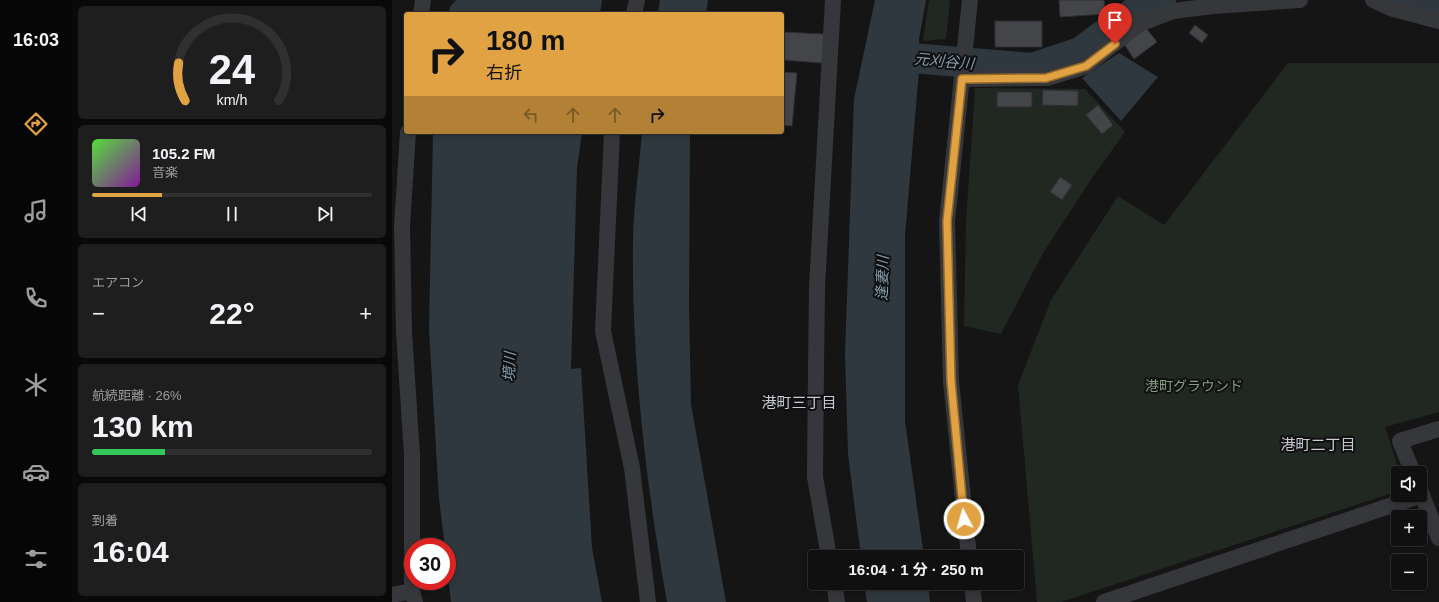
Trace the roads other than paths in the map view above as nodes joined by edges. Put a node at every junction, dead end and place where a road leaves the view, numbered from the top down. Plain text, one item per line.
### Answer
1 (423, 0) edge
2 (637, 0) edge
3 (833, 0) edge
4 (1300, 0) edge
5 (1373, 0) edge
6 (970, 1) edge
7 (421, 12) edge
8 (634, 12) edge
9 (1439, 21) edge
10 (962, 78) junction
11 (408, 134) edge
12 (612, 134) edge
13 (1439, 429) edge
14 (1410, 466) edge
15 (1395, 502) edge
16 (1425, 502) edge
17 (1439, 538) edge
18 (828, 550) edge
19 (968, 550) edge
20 (835, 590) edge
21 (973, 590) edge
22 (407, 595) edge
23 (648, 602) edge
24 (837, 602) edge
25 (974, 602) edge
26 (1104, 602) edge

1 - 7 street
2 - 8 street
3 - 18 street
4 - 10 street
5 - 9 street
6 - 10 street
10 - 19 street
11 - 22 street
12 - 23 street
13 - 14 street
15 - 26 street
16 - 17 street
20 - 24 street
21 - 25 street

